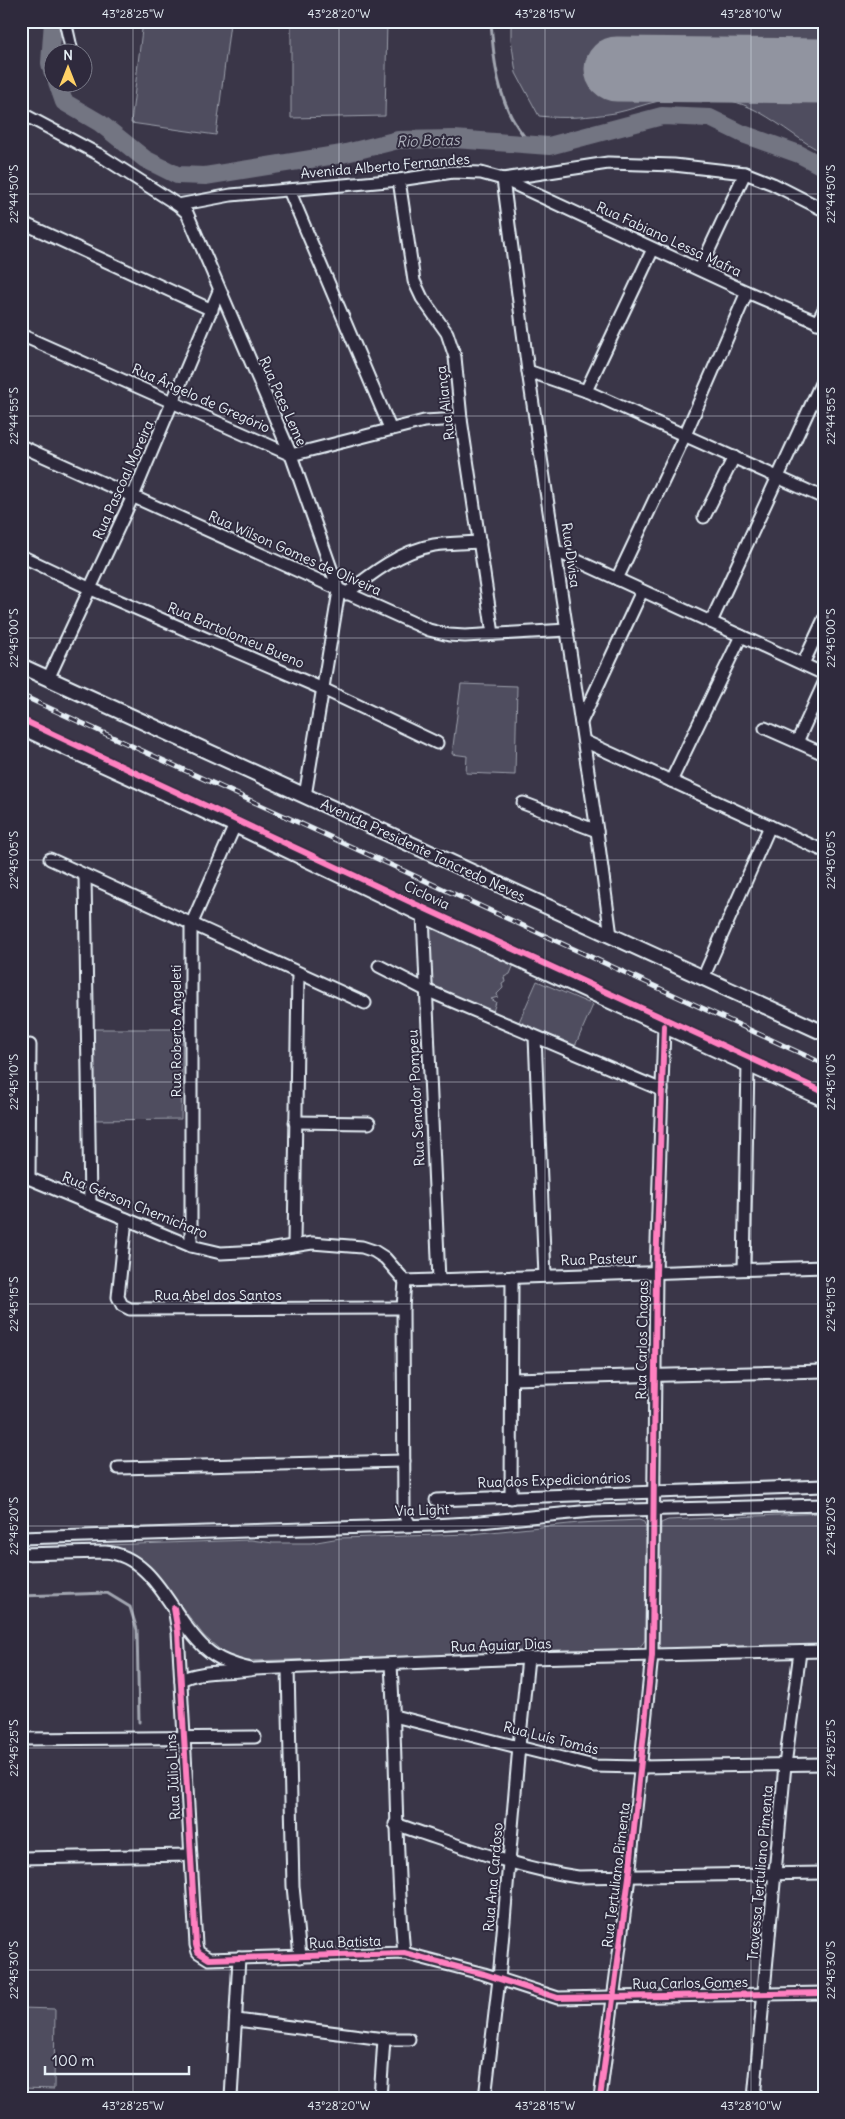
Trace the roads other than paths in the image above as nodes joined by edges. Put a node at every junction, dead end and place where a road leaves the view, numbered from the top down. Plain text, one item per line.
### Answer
1 (65, 21) edge
2 (70, 42) edge
3 (21, 113) edge
4 (745, 173) junction
5 (503, 179) junction
6 (399, 180) junction
7 (289, 190) junction
8 (178, 205) junction
9 (824, 210) edge
10 (21, 222) edge
11 (653, 249) junction
12 (700, 269) junction
13 (219, 291) junction
14 (747, 292) junction
15 (212, 310) junction
16 (824, 310) edge
17 (821, 324) edge
18 (21, 334) edge
19 (528, 371) junction
20 (824, 377) edge
21 (586, 391) junction
22 (173, 402) junction
23 (461, 419) junction
24 (390, 428) junction
25 (685, 435) junction
26 (21, 446) edge
27 (291, 455) junction
28 (734, 457) junction
29 (779, 477) junction
30 (133, 496) junction
31 (824, 498) edge
32 (704, 517) dead end
33 (480, 542) junction
34 (556, 551) junction
35 (21, 556) edge
36 (617, 579) junction
37 (91, 589) junction
38 (642, 591) junction
39 (342, 592) junction
40 (824, 619) edge
41 (710, 622) junction
42 (567, 630) junction
43 (494, 634) junction
44 (741, 636) junction
45 (803, 664) junction
46 (21, 666) edge
47 (824, 674) edge
48 (48, 679) junction
49 (824, 683) edge
50 (323, 689) junction
51 (581, 722) junction
52 (21, 727) edge
53 (765, 728) dead end
54 (584, 741) junction
55 (437, 742) dead end
56 (796, 742) junction
57 (824, 754) edge
58 (671, 781) junction
59 (305, 796) junction
60 (523, 803) dead end
61 (235, 824) junction
62 (770, 826) junction
63 (597, 831) junction
64 (824, 851) edge
65 (50, 859) dead end
66 (85, 876) junction
67 (423, 915) junction
68 (191, 925) junction
69 (611, 936) junction
70 (379, 966) dead end
71 (298, 974) junction
72 (703, 978) junction
73 (426, 990) junction
74 (365, 1003) dead end
75 (664, 1026) junction
76 (824, 1033) edge
77 (535, 1037) junction
78 (30, 1045) dead end
79 (748, 1064) junction
80 (662, 1090) junction
81 (824, 1099) edge
82 (295, 1122) junction
83 (369, 1122) dead end
84 (25, 1177) edge
85 (90, 1204) junction
86 (126, 1219) junction
87 (294, 1244) junction
88 (191, 1246) junction
89 (824, 1267) edge
90 (744, 1270) junction
91 (656, 1272) junction
92 (545, 1276) junction
93 (512, 1277) junction
94 (440, 1280) junction
95 (405, 1281) junction
96 (403, 1308) junction
97 (824, 1371) edge
98 (654, 1375) junction
99 (512, 1379) junction
100 (404, 1461) junction
101 (118, 1468) dead end
102 (824, 1486) edge
103 (654, 1491) junction
104 (511, 1498) junction
105 (436, 1500) dead end
106 (824, 1505) edge
107 (654, 1509) junction
108 (410, 1525) junction
109 (21, 1538) edge
110 (21, 1554) edge
111 (174, 1608) junction
112 (824, 1651) edge
113 (800, 1652) junction
114 (652, 1655) junction
115 (528, 1658) junction
116 (391, 1665) junction
117 (288, 1669) junction
118 (255, 1670) junction
119 (181, 1680) junction
120 (394, 1716) junction
121 (255, 1737) dead end
122 (184, 1738) junction
123 (21, 1739) edge
124 (519, 1746) junction
125 (824, 1764) edge
126 (785, 1765) junction
127 (640, 1767) junction
128 (396, 1824) junction
129 (190, 1855) junction
130 (21, 1858) edge
131 (510, 1862) junction
132 (824, 1873) edge
133 (774, 1874) junction
134 (629, 1877) junction
135 (196, 1945) joint
136 (404, 1953) junction
137 (300, 1957) junction
138 (239, 1958) junction
139 (499, 1979) junction
140 (824, 1993) edge
141 (764, 1994) junction
142 (614, 1998) junction
143 (237, 2020) junction
144 (384, 2039) junction
145 (409, 2039) dead end
146 (231, 2098) edge
147 (380, 2098) edge
148 (485, 2098) edge
149 (600, 2098) edge
150 (754, 2098) edge

1 - 2 street
3 - 8 street, Rua Paes Leme
4 - 5 street, Avenida Alberto Fernandes
4 - 9 street, Avenida Alberto Fernandes
4 - 12 street
5 - 6 street, Avenida Alberto Fernandes
5 - 11 street, Rua Fabiano Lessa Mafra
5 - 19 street, Rua Divisa
6 - 7 street, Avenida Alberto Fernandes
6 - 23 street, Rua Aliança
7 - 8 street, Avenida Alberto Fernandes
7 - 24 street
8 - 13 street, Rua Paes Leme
10 - 15 street
11 - 12 street, Rua Fabiano Lessa Mafra
11 - 21 street
12 - 14 street, Rua Fabiano Lessa Mafra
13 - 15 street, Rua Pascoal Moreira
13 - 27 street, Rua Paes Leme
14 - 17 street, Rua Fabiano Lessa Mafra
14 - 25 street
15 - 22 street, Rua Pascoal Moreira
16 - 17 street
18 - 22 street, Rua Ângelo de Gregório
19 - 21 street
19 - 34 street, Rua Divisa
20 - 29 street
21 - 25 street
22 - 27 street, Rua Ângelo de Gregório
22 - 30 street, Rua Pascoal Moreira
23 - 24 street
23 - 33 street, Rua Aliança
24 - 27 street
25 - 28 street
25 - 36 street
26 - 30 street, Rua Wilson Gomes de Oliveira
27 - 39 street, Rua Paes Leme
28 - 29 street
28 - 32 street
29 - 31 street
29 - 41 street
30 - 37 street, Rua Pascoal Moreira
30 - 39 street, Rua Wilson Gomes de Oliveira
33 - 39 street
33 - 43 street, Rua Aliança
34 - 36 street
34 - 42 street, Rua Divisa
35 - 37 street, Rua Bartolomeu Bueno
36 - 38 street
37 - 48 street, Rua Pascoal Moreira
37 - 50 street, Rua Bartolomeu Bueno
38 - 41 street
38 - 51 street
39 - 43 street, Rua Wilson Gomes de Oliveira
39 - 50 street, Rua Paes Leme
40 - 45 street
41 - 44 street
42 - 43 street, Rua Wilson Gomes de Oliveira
42 - 51 street, Rua Divisa
44 - 45 street
44 - 58 street
45 - 47 street
46 - 48 main road, Avenida Presidente Tancredo Neves
48 - 59 main road, Avenida Presidente Tancredo Neves
49 - 56 street
50 - 55 street, Rua Bartolomeu Bueno
50 - 59 street, Rua Paes Leme
51 - 54 street, Rua Divisa
52 - 61 main road
53 - 56 street
54 - 58 street
54 - 63 street, Rua Divisa
56 - 57 street
58 - 62 street
59 - 69 main road, Avenida Presidente Tancredo Neves
60 - 63 street
61 - 67 main road
61 - 68 street, Rua Roberto Angeleti
62 - 64 street
62 - 72 street
63 - 69 street, Rua Divisa
65 - 66 street
66 - 68 street
66 - 85 street
67 - 73 street, Rua Senador Pompeu
67 - 75 main road
68 - 71 street
68 - 88 street, Rua Roberto Angeleti
69 - 72 main road, Avenida Presidente Tancredo Neves
70 - 73 street
71 - 74 street
71 - 82 street
72 - 76 main road, Avenida Presidente Tancredo Neves
73 - 77 street
73 - 94 street, Rua Senador Pompeu
75 - 79 main road
75 - 80 street, Rua Carlos Chagas
77 - 80 street
77 - 92 street
78 - 84 street
79 - 81 main road
79 - 90 street
80 - 91 street, Rua Carlos Chagas
82 - 83 street
82 - 87 street
84 - 85 street, Rua Gérson Chernicharo
85 - 86 street, Rua Gérson Chernicharo
86 - 88 street, Rua Gérson Chernicharo
86 - 96 street, Rua Abel dos Santos
87 - 88 street, Rua Gérson Chernicharo
87 - 95 street, Rua Gérson Chernicharo
89 - 90 street, Rua Pasteur
90 - 91 street, Rua Pasteur
91 - 92 street, Rua Pasteur
91 - 98 street, Rua Carlos Chagas
92 - 93 street, Rua Pasteur
93 - 94 street, Rua Pasteur
93 - 99 street
94 - 95 street, Rua Pasteur
95 - 96 street
96 - 100 street
97 - 98 street
98 - 99 street
98 - 103 street, Rua Carlos Chagas
99 - 104 street
100 - 101 street
100 - 108 street
102 - 103 street, Rua dos Expedicionários
103 - 104 street, Rua dos Expedicionários
103 - 107 street, Rua Carlos Chagas
104 - 105 street, Rua dos Expedicionários
106 - 107 street, Via Light
107 - 108 street, Via Light
107 - 114 street, Rua Carlos Chagas
108 - 109 street, Via Light
110 - 111 street
111 - 118 street
111 - 119 street, Rua Júlio Lins
112 - 113 street, Rua Aguiar Dias
113 - 114 street, Rua Aguiar Dias
113 - 126 street, Travessa Tertuliano Pimenta
114 - 115 street, Rua Aguiar Dias
114 - 127 street, Rua Tertuliano Pimenta
115 - 116 street, Rua Aguiar Dias
115 - 124 street, Rua Ana Cardoso
116 - 117 street, Rua Aguiar Dias
116 - 120 street
117 - 118 street, Rua Aguiar Dias
117 - 137 street
118 - 119 street, Rua Aguiar Dias
119 - 122 street, Rua Júlio Lins
120 - 124 street, Rua Luís Tomás
120 - 128 street
121 - 122 street
122 - 123 street
122 - 129 street, Rua Júlio Lins
124 - 127 street, Rua Luís Tomás
124 - 131 street, Rua Ana Cardoso
125 - 126 street, Rua Luís Tomás
126 - 127 street, Rua Luís Tomás
126 - 133 street, Travessa Tertuliano Pimenta
127 - 134 street, Rua Tertuliano Pimenta
128 - 131 street
128 - 136 street
129 - 130 street
129 - 135 street, Rua Júlio Lins
131 - 134 street
131 - 139 street, Rua Ana Cardoso
132 - 133 street
133 - 134 street
133 - 141 street, Travessa Tertuliano Pimenta
134 - 142 street, Rua Tertuliano Pimenta
135 - 138 street, Rua Batista
136 - 137 street, Rua Batista
136 - 139 street, Rua Batista
137 - 138 street, Rua Batista
138 - 143 street
139 - 142 street, Rua Carlos Gomes
139 - 148 street, Rua Ana Cardoso
140 - 141 street, Rua Carlos Gomes
141 - 142 street, Rua Carlos Gomes
141 - 150 street, Travessa Tertuliano Pimenta
142 - 149 street, Rua Tertuliano Pimenta
143 - 144 street
143 - 146 street
144 - 145 street
144 - 147 street

